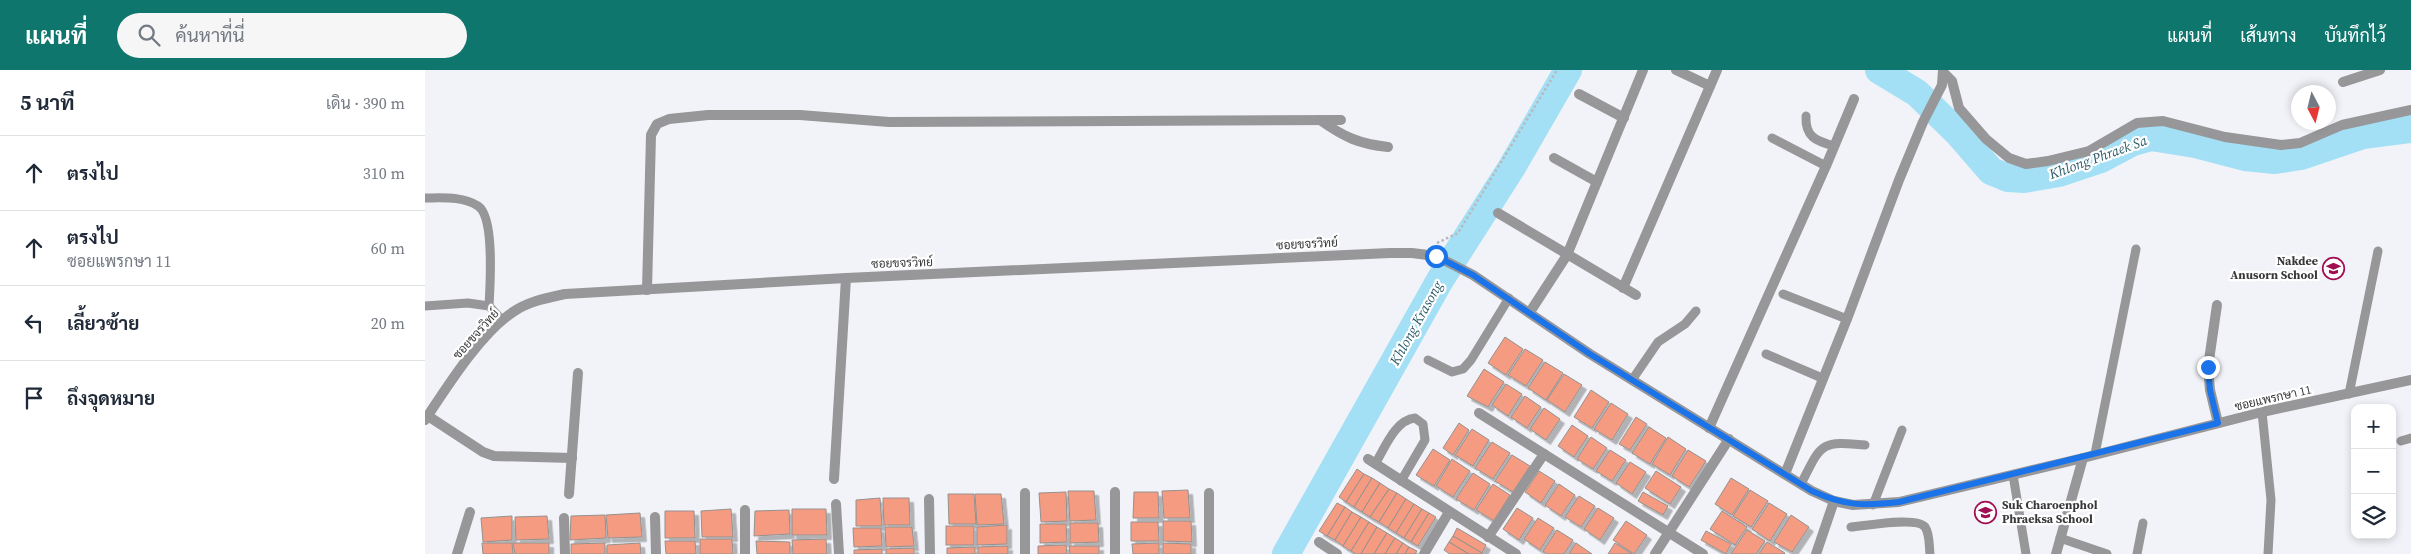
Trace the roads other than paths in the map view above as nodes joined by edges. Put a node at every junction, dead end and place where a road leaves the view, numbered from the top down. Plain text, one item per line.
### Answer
1 (1643, 70) edge
2 (1676, 70) edge
3 (1717, 70) edge
4 (2380, 70) edge
5 (1943, 71) edge
6 (2343, 82) dead end
7 (1710, 86) junction
8 (1579, 94) dead end
9 (1854, 99) dead end
10 (2411, 110) edge
11 (1806, 116) dead end
12 (1624, 118) junction
13 (1320, 120) junction
14 (1341, 120) dead end
15 (1772, 138) dead end
16 (1388, 146) dead end
17 (1834, 146) junction
18 (1554, 158) dead end
19 (1826, 166) junction
20 (1597, 182) junction
21 (425, 198) edge
22 (1498, 212) dead end
23 (2135, 249) dead end
24 (2378, 251) dead end
25 (1567, 255) junction
26 (846, 278) junction
27 (1623, 288) junction
28 (647, 290) junction
29 (1783, 294) dead end
30 (1636, 295) dead end
31 (1509, 298) junction
32 (2217, 305) dead end
33 (425, 306) edge
34 (489, 306) junction
35 (1696, 311) dead end
36 (1530, 312) junction
37 (1847, 319) junction
38 (502, 320) junction
39 (1766, 354) dead end
40 (1428, 360) dead end
41 (578, 373) dead end
42 (1822, 378) junction
43 (1632, 380) junction
44 (2411, 380) edge
45 (2349, 394) junction
46 (2262, 412) junction
47 (1479, 414) dead end
48 (426, 418) edge
49 (2218, 423) junction
50 (1709, 428) junction
51 (1901, 430) dead end
52 (2411, 438) edge
53 (1729, 439) junction
54 (2401, 441) dead end
55 (1865, 446) dead end
56 (1544, 454) junction
57 (2095, 454) junction
58 (572, 458) junction
59 (2083, 458) junction
60 (1371, 461) joint
61 (1785, 474) junction
62 (2013, 475) junction
63 (834, 479) dead end
64 (1401, 481) junction
65 (1801, 484) junction
66 (1115, 492) dead end
67 (1025, 493) dead end
68 (1209, 493) dead end
69 (569, 494) dead end
70 (929, 499) dead end
71 (1834, 501) junction
72 (836, 504) dead end
73 (1873, 505) junction
74 (745, 510) dead end
75 (470, 512) dead end
76 (1449, 512) junction
77 (655, 517) dead end
78 (563, 518) dead end
79 (2143, 523) dead end
80 (1851, 527) dead end
81 (1670, 531) junction
82 (1488, 537) junction
83 (2061, 538) junction
84 (1319, 542) dead end
85 (457, 554) edge
86 (565, 554) edge
87 (656, 554) edge
88 (745, 554) edge
89 (839, 554) edge
90 (929, 554) edge
91 (1025, 554) edge
92 (1115, 554) edge
93 (1209, 554) edge
94 (1337, 554) edge
95 (1424, 554) edge
96 (1516, 554) edge
97 (1655, 554) edge
98 (1703, 554) edge
99 (1816, 554) edge
100 (1930, 554) edge
101 (2026, 554) edge
102 (2056, 554) edge
103 (2107, 554) edge
104 (2137, 554) edge
105 (2269, 554) edge

1 - 12 street
2 - 7 street
3 - 7 street
4 - 6 street
5 - 10 street
5 - 37 street
7 - 27 street
8 - 12 street
9 - 17 street
11 - 17 lane
12 - 20 street
13 - 14 street
13 - 16 street
13 - 28 street
15 - 19 lane
17 - 19 street
18 - 20 street
19 - 50 street
20 - 25 street
21 - 34 lane
22 - 25 street
23 - 57 lane
24 - 45 lane
25 - 27 street
25 - 36 street
26 - 28 street, ซอยขจรวิทย์
26 - 31 street, ซอยขจรวิทย์
26 - 63 street
27 - 30 street
28 - 38 street, ซอยขจรวิทย์
29 - 37 lane
31 - 36 street, ซอยขจรวิทย์
31 - 40 lane
32 - 49 street
33 - 34 lane
34 - 38 lane
35 - 43 lane
36 - 43 street, ซอยขจรวิทย์
37 - 42 street
38 - 48 street, ซอยขจรวิทย์
39 - 42 lane
41 - 58 street
42 - 61 street
43 - 50 street, ซอยขจรวิทย์
44 - 45 street, ซอยแพรกษา 11
45 - 46 street, ซอยแพรกษา 11
46 - 49 street, ซอยแพรกษา 11
46 - 105 lane
47 - 56 street
48 - 58 street
49 - 57 street, ซอยแพรกษา 11
50 - 53 street, ซอยขจรวิทย์
51 - 73 lane
52 - 54 lane
53 - 61 street, ซอยแพรกษา 11
53 - 81 street
55 - 65 lane
56 - 81 street
56 - 82 street
57 - 59 street, ซอยแพรกษา 11
58 - 69 street
59 - 62 street, ซอยแพรกษา 11
59 - 83 street
60 - 64 street
60 - 64 lane
61 - 65 street, ซอยแพรกษา 11
62 - 73 street, ซอยแพรกษา 11
62 - 101 lane
64 - 76 street
65 - 71 street, ซอยแพรกษา 11
66 - 92 street
67 - 91 street
68 - 93 street
70 - 90 street
71 - 73 street, ซอยแพรกษา 11
71 - 99 street
72 - 89 street
74 - 88 street
75 - 85 street
76 - 82 street
76 - 95 street
77 - 87 street
78 - 86 street
79 - 104 lane
80 - 100 lane
81 - 97 street
81 - 98 street
82 - 96 street
83 - 102 street
83 - 103 lane
84 - 94 street

